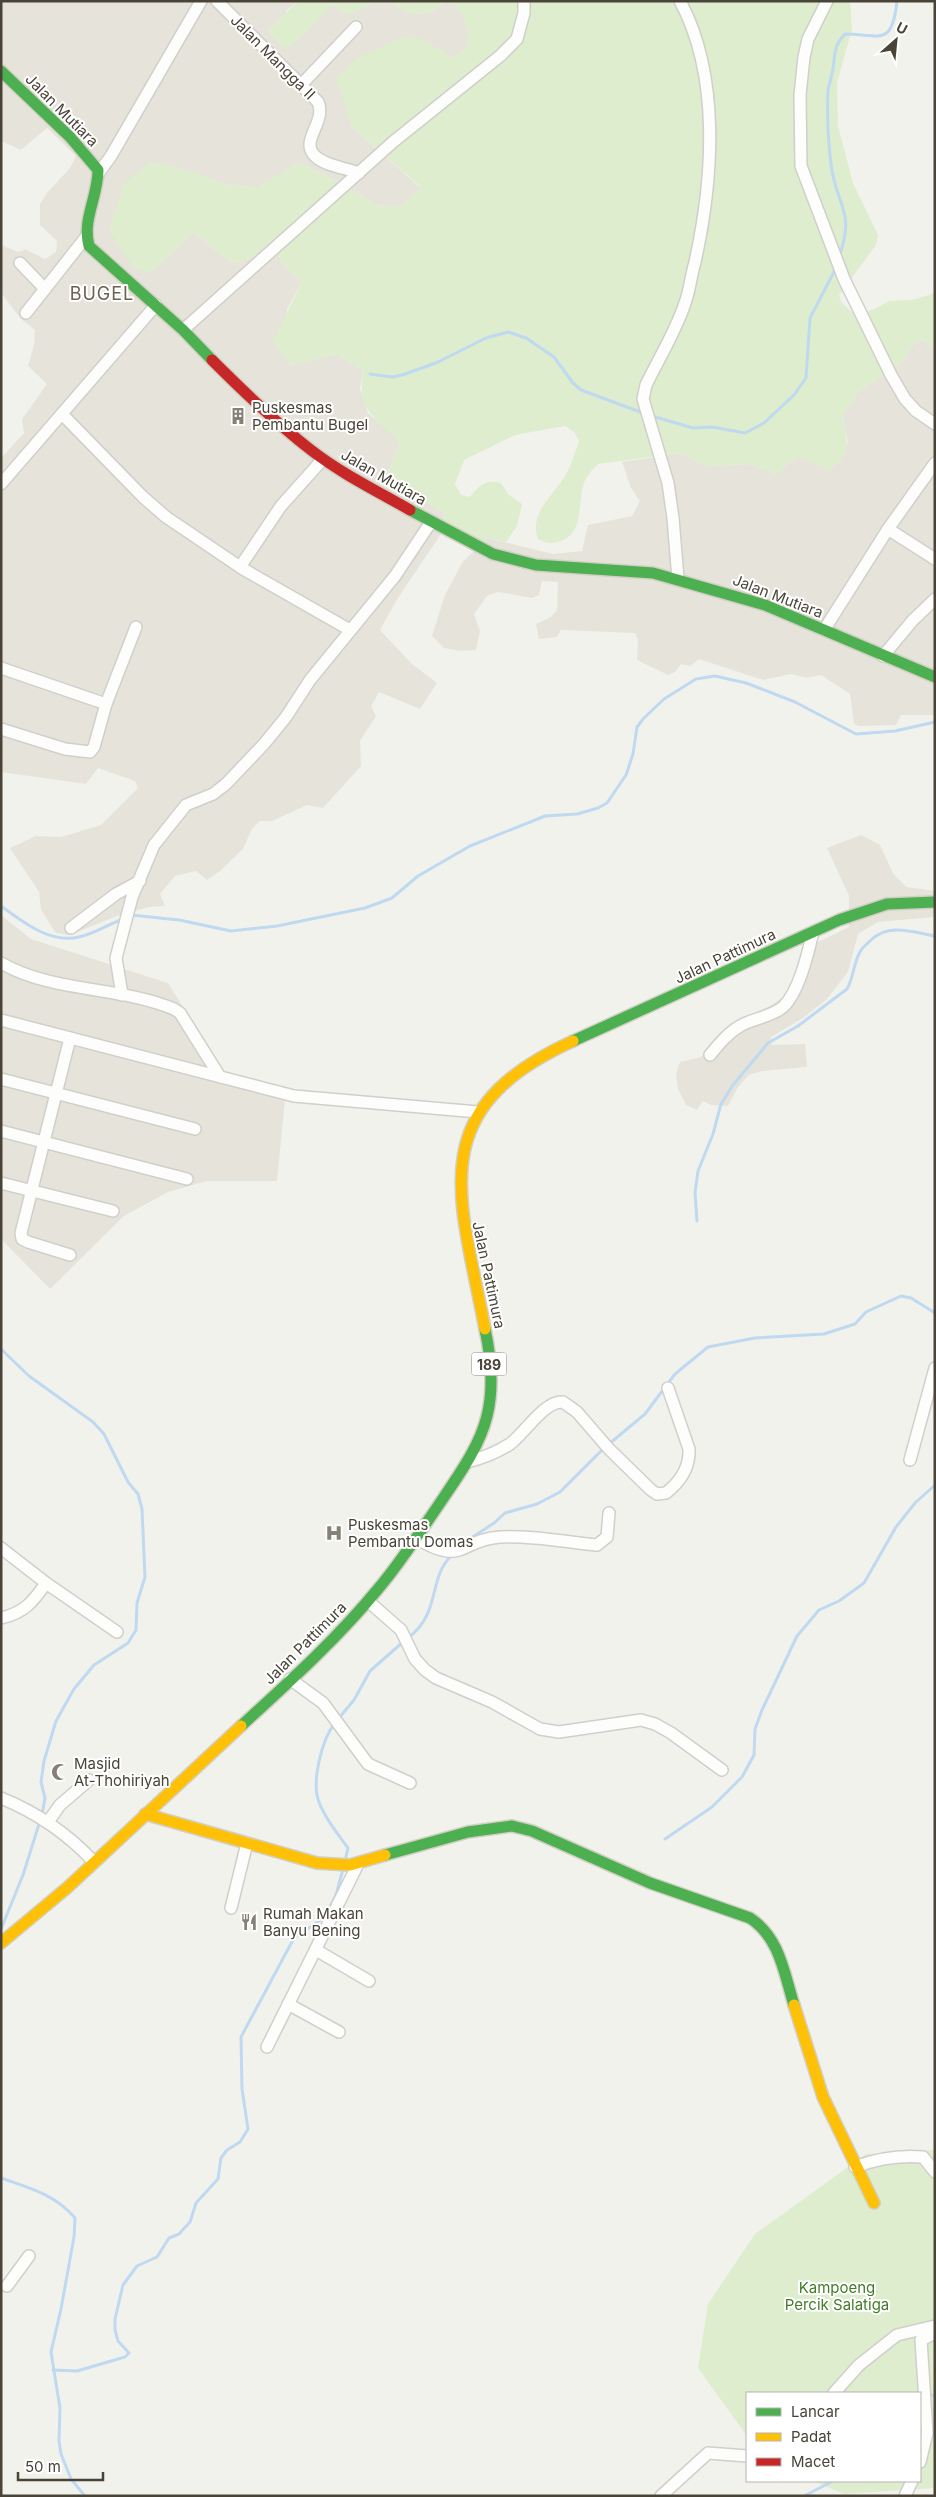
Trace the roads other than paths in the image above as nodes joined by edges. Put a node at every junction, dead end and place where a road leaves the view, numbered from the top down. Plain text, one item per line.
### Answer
1 (201, 1) edge
2 (217, 1) edge
3 (524, 1) edge
4 (680, 1) edge
5 (826, 1) edge
6 (356, 27) dead end
7 (1, 71) edge
8 (301, 85) junction
9 (359, 173) junction
10 (98, 174) junction
11 (86, 237) junction
12 (20, 263) dead end
13 (45, 289) junction
14 (156, 305) junction
15 (26, 312) dead end
16 (183, 330) junction
17 (62, 414) junction
18 (935, 424) edge
19 (323, 459) junction
20 (935, 463) edge
21 (1, 484) edge
22 (431, 522) junction
23 (888, 529) junction
24 (935, 559) edge
25 (240, 567) junction
26 (678, 579) junction
27 (935, 599) edge
28 (136, 627) dead end
29 (350, 630) junction
30 (824, 630) junction
31 (883, 656) junction
32 (1, 668) edge
33 (935, 677) edge
34 (106, 704) junction
35 (1, 729) edge
36 (140, 882) junction
37 (935, 902) edge
38 (71, 928) dead end
39 (813, 932) junction
40 (1, 962) edge
41 (122, 995) junction
42 (1, 1020) edge
43 (70, 1038) junction
44 (710, 1055) dead end
45 (220, 1077) junction
46 (1, 1079) edge
47 (56, 1094) junction
48 (478, 1112) junction
49 (195, 1129) dead end
50 (1, 1131) edge
51 (44, 1142) junction
52 (187, 1179) dead end
53 (1, 1183) edge
54 (31, 1191) junction
55 (113, 1211) dead end
56 (70, 1255) dead end
57 (935, 1368) edge
58 (668, 1388) dead end
59 (910, 1460) dead end
60 (467, 1462) junction
61 (609, 1513) dead end
62 (416, 1538) junction
63 (1, 1548) edge
64 (46, 1584) junction
65 (368, 1601) junction
66 (1, 1618) edge
67 (117, 1632) dead end
68 (290, 1679) junction
69 (722, 1770) dead end
70 (89, 1780) dead end
71 (410, 1783) dead end
72 (1, 1798) edge
73 (145, 1814) junction
74 (46, 1820) junction
75 (247, 1844) junction
76 (94, 1862) junction
77 (349, 1865) junction
78 (231, 1908) dead end
79 (3, 1942) edge
80 (316, 1950) junction
81 (369, 1981) dead end
82 (288, 2004) junction
83 (339, 2032) dead end
84 (267, 2047) dead end
85 (855, 2167) junction
86 (935, 2172) edge
87 (874, 2203) dead end
88 (29, 2256) dead end
89 (3, 2287) edge
90 (935, 2326) edge
91 (935, 2333) edge
92 (835, 2392) edge
93 (746, 2456) edge
94 (921, 2458) edge
95 (912, 2482) edge
96 (661, 2496) edge
97 (905, 2496) edge

1 - 10 street
2 - 8 street, Jalan Mangga II
3 - 9 street
4 - 26 street
5 - 18 street
6 - 8 street
7 - 10 street, Jalan Mutiara
8 - 9 street, Jalan Mangga II
9 - 16 street
10 - 11 street
11 - 13 street
11 - 14 street, Jalan Mutiara
12 - 13 street
13 - 15 street
14 - 16 street, Jalan Mutiara
14 - 17 street
16 - 19 street, Jalan Mutiara
17 - 21 street
17 - 25 street
19 - 22 street, Jalan Mutiara
19 - 25 street
20 - 23 street
22 - 26 street, Jalan Mutiara
22 - 29 street
23 - 24 street
23 - 30 street
25 - 29 street
26 - 30 street, Jalan Mutiara
27 - 31 street
28 - 34 street
29 - 36 street
30 - 31 street, Jalan Mutiara
31 - 33 street, Jalan Mutiara
32 - 34 street
34 - 35 street
36 - 38 street
36 - 41 street
37 - 39 street, Jalan Pattimura / 189
39 - 44 street
39 - 48 street, Jalan Pattimura / 189
40 - 41 street
41 - 45 street
42 - 43 street
43 - 45 street
43 - 47 street
45 - 48 street
46 - 47 street
47 - 49 street
47 - 51 street
48 - 60 street, Jalan Pattimura / 189
50 - 51 street
51 - 52 street
51 - 54 street
53 - 54 street
54 - 55 street
54 - 56 street
57 - 59 street
58 - 60 street
60 - 62 street, Jalan Pattimura / 189
61 - 62 street
62 - 65 street, Jalan Pattimura / 189
63 - 64 street
64 - 66 street
64 - 67 street
65 - 68 street, Jalan Pattimura / 189
65 - 69 street
68 - 71 street
68 - 73 street, Jalan Pattimura / 189
70 - 74 street
72 - 74 street
73 - 75 street
73 - 76 street, Jalan Pattimura / 189
74 - 76 street
75 - 77 street
75 - 78 street
76 - 79 street, Jalan Pattimura / 189
77 - 80 street
77 - 85 street
80 - 81 street
80 - 82 street
82 - 83 street
82 - 84 street
85 - 86 street
85 - 87 street
88 - 89 street
90 - 92 street
91 - 94 street
93 - 96 street
95 - 97 street

